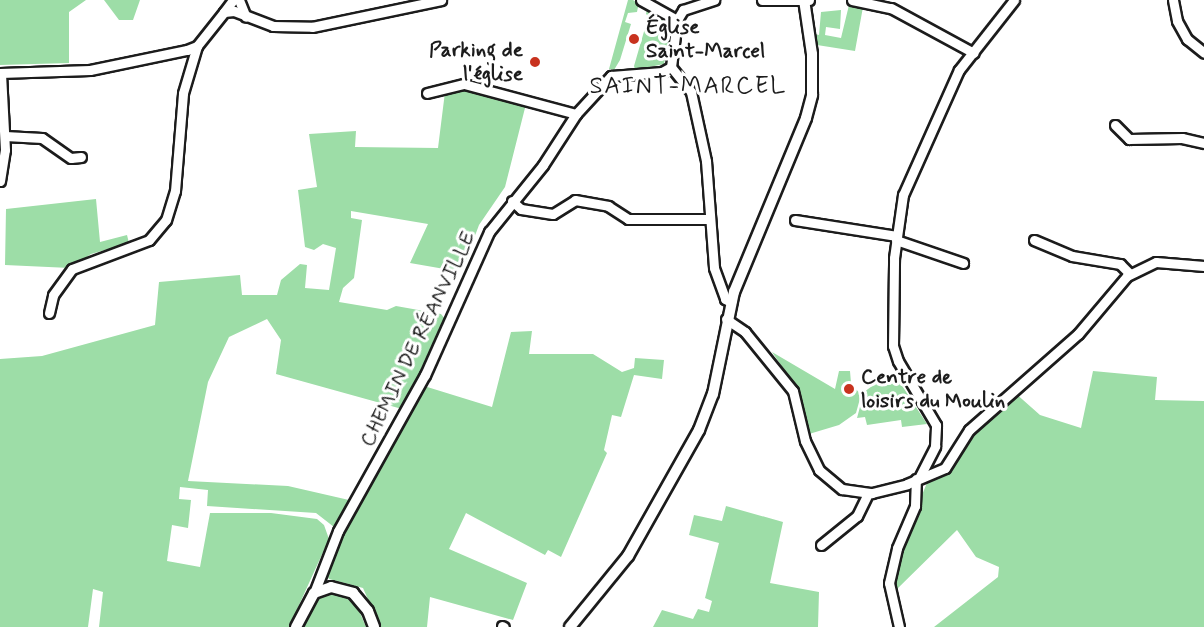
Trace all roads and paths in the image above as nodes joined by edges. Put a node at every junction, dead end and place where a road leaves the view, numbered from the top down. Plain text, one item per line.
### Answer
1 (232, 0) edge
2 (239, 0) edge
3 (441, 0) edge
4 (641, 0) edge
5 (714, 0) edge
6 (762, 0) edge
7 (852, 0) edge
8 (1014, 0) edge
9 (1173, 0) edge
10 (806, 1) edge
11 (224, 12) junction
12 (246, 17) junction
13 (677, 20) junction
14 (197, 46) junction
15 (974, 53) junction
16 (1204, 53) edge
17 (671, 67) junction
18 (1, 73) edge
19 (427, 93) dead end
20 (576, 114) junction
21 (1115, 125) dead end
22 (5, 136) junction
23 (1204, 143) edge
24 (81, 157) dead end
25 (0, 181) edge
26 (513, 201) junction
27 (710, 219) junction
28 (795, 220) dead end
29 (897, 238) junction
30 (1034, 240) dead end
31 (963, 263) dead end
32 (1204, 266) edge
33 (1130, 274) junction
34 (731, 302) junction
35 (49, 313) dead end
36 (726, 319) junction
37 (917, 478) junction
38 (868, 493) junction
39 (821, 545) dead end
40 (314, 594) junction
41 (296, 627) edge
42 (374, 627) edge
43 (570, 627) edge
44 (899, 627) edge

1 - 11 street
2 - 12 street
3 - 12 street
4 - 13 street
5 - 13 street
6 - 10 street
7 - 15 street
8 - 15 street
9 - 16 street
10 - 34 street
11 - 12 street
11 - 14 street
13 - 17 street
14 - 18 street
14 - 35 street
15 - 29 street
17 - 20 street, CHEMIN DE RÉANVILLE
17 - 27 street
18 - 22 street
19 - 20 street
20 - 26 street, CHEMIN DE RÉANVILLE
21 - 23 street
22 - 24 street
22 - 25 street
26 - 27 street
26 - 40 street, CHEMIN DE RÉANVILLE
27 - 34 street
28 - 29 street
29 - 31 street
29 - 37 street
30 - 33 street
32 - 33 street
33 - 37 street
34 - 36 street
36 - 38 street
36 - 43 street
37 - 38 street
37 - 44 street
38 - 39 street
40 - 41 street
40 - 42 street

